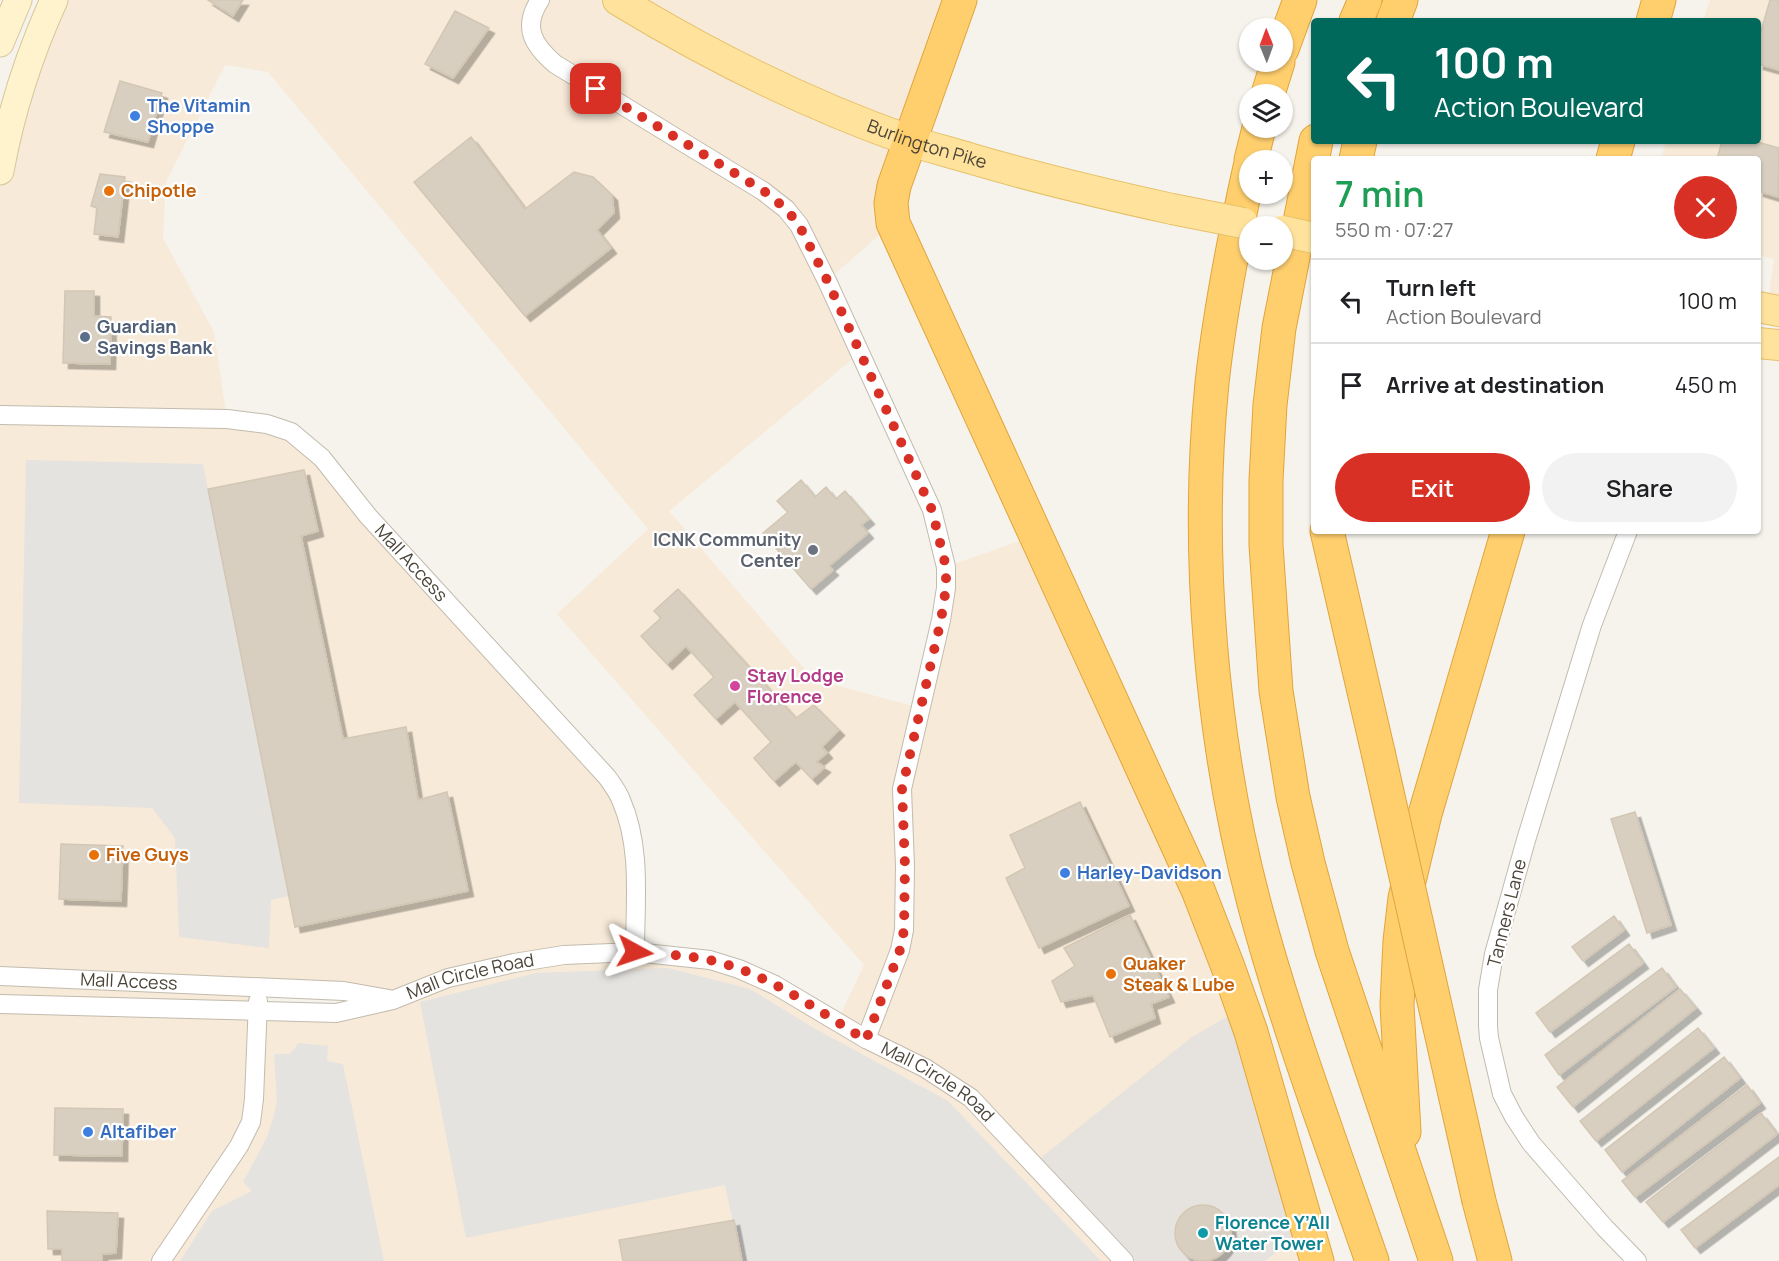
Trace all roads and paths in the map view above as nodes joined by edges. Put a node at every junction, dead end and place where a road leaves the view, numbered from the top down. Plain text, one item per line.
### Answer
1 (18, 0) edge
2 (54, 0) edge
3 (540, 0) edge
4 (618, 0) edge
5 (960, 0) edge
6 (1300, 0) edge
7 (1365, 0) edge
8 (1401, 0) edge
9 (1659, 0) edge
10 (1357, 18) edge
11 (1394, 18) edge
12 (1654, 18) edge
13 (1293, 19) edge
14 (0, 44) edge
15 (910, 141) junction
16 (1311, 167) edge
17 (0, 171) edge
18 (1242, 204) edge
19 (1239, 222) edge
20 (1293, 233) edge
21 (1311, 237) edge
22 (1761, 308) edge
23 (1779, 311) edge
24 (1761, 344) edge
25 (1779, 347) edge
26 (1761, 353) edge
27 (0, 415) edge
28 (1328, 534) edge
29 (1507, 534) edge
30 (1627, 534) edge
31 (635, 952) junction
32 (0, 976) edge
33 (258, 987) junction
34 (393, 1000) junction
35 (0, 1004) edge
36 (257, 1011) junction
37 (866, 1040) junction
38 (1405, 1167) junction
39 (161, 1261) edge
40 (1124, 1261) edge
41 (1317, 1261) edge
42 (1372, 1261) edge
43 (1436, 1261) edge
44 (1495, 1261) edge
45 (1637, 1261) edge

1 - 14 main road
2 - 17 main road
3 - 37 street
4 - 15 main road, Burlington Pike
5 - 15 highway
6 - 13 highway
7 - 10 highway
8 - 11 highway
9 - 12 highway
15 - 19 main road, Burlington Pike, bridge
15 - 41 highway
16 - 38 highway
18 - 42 highway
20 - 21 main road, bridge
22 - 23 main road
24 - 25 main road
25 - 26 street
27 - 31 street, Mall Access
28 - 44 highway, bridge
29 - 38 highway
30 - 45 street, Tanners Lane
31 - 34 street, Mall Circle Road
31 - 37 street, Mall Circle Road
32 - 33 street, Mall Access
33 - 34 street, Mall Circle Road
33 - 36 street
34 - 36 street, Mall Circle Road
35 - 36 street, Mall Access
36 - 39 street
37 - 40 street, Mall Circle Road
38 - 43 highway

